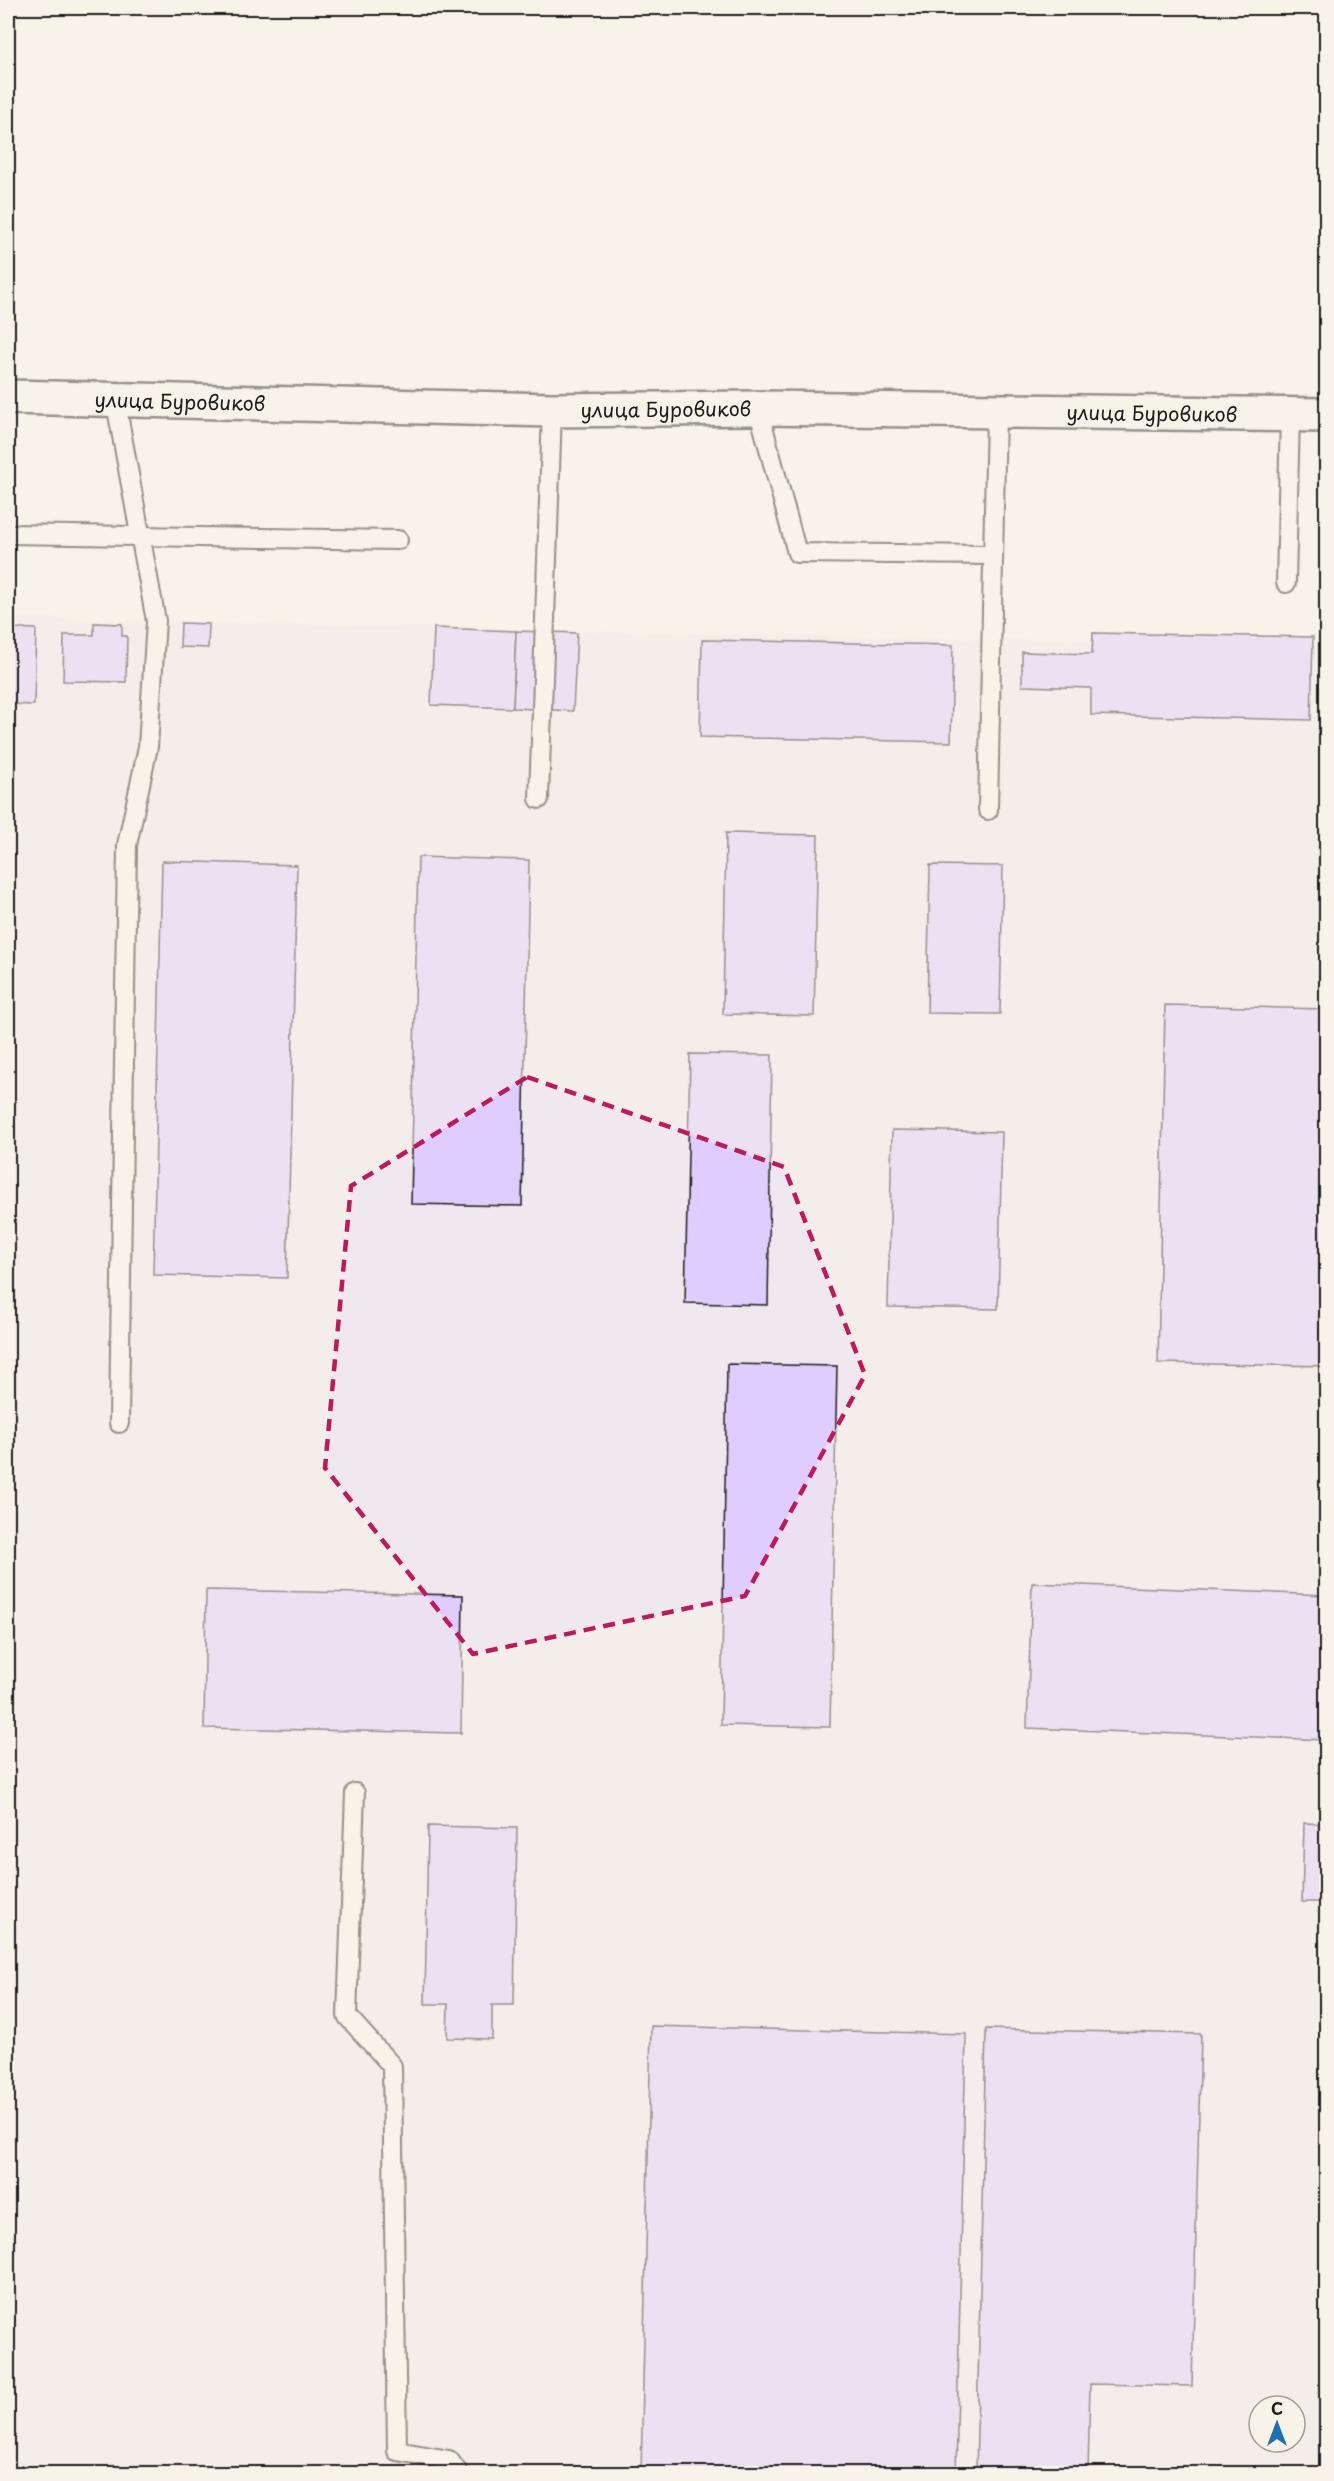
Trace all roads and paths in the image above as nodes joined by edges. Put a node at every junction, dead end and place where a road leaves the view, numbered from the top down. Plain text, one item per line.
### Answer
1 (8, 397) edge
2 (115, 398) junction
3 (758, 408) junction
4 (552, 410) junction
5 (996, 412) junction
6 (1290, 414) junction
7 (1326, 415) edge
8 (8, 534) edge
9 (140, 536) junction
10 (398, 540) dead end
11 (992, 555) junction
12 (1286, 583) dead end
13 (539, 799) dead end
14 (988, 810) dead end
15 (119, 1423) dead end
16 (355, 1794) dead end
17 (459, 2474) edge

1 - 2 street, улица Буровиков
2 - 4 street, улица Буровиков
2 - 9 lane
3 - 4 street, улица Буровиков
3 - 5 street, улица Буровиков
3 - 11 lane
4 - 13 lane
5 - 6 street, улица Буровиков
5 - 11 lane
6 - 7 street, улица Буровиков
6 - 12 lane
8 - 9 lane
9 - 10 lane
9 - 15 lane
11 - 14 lane
16 - 17 lane

